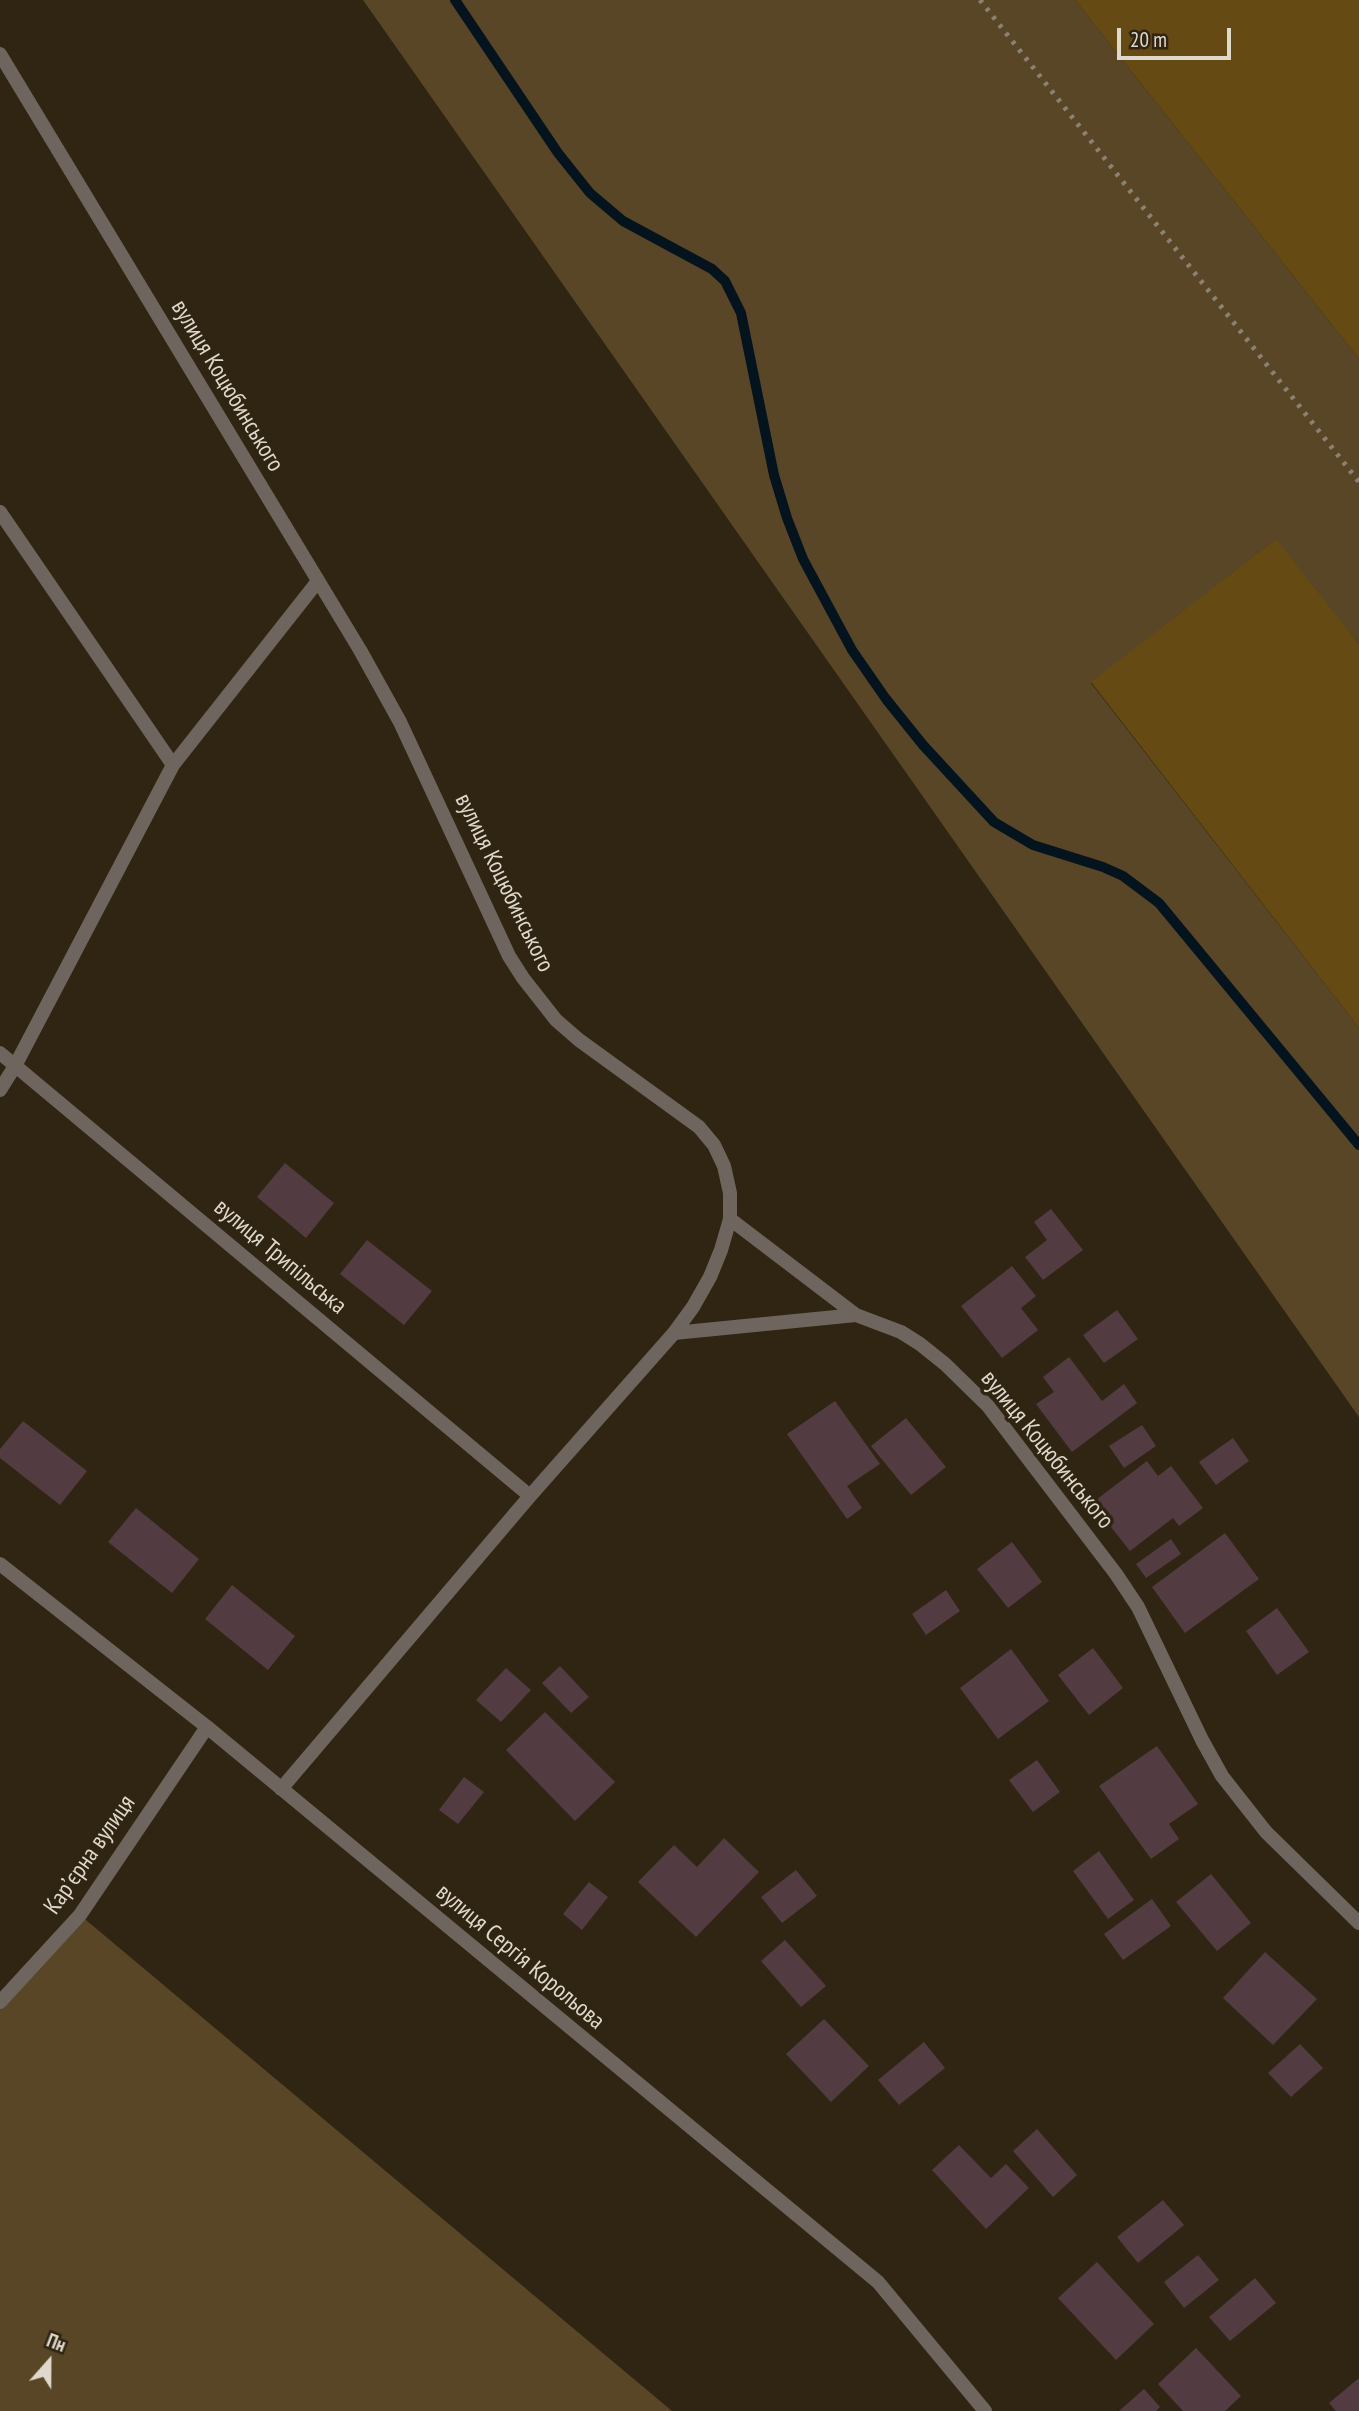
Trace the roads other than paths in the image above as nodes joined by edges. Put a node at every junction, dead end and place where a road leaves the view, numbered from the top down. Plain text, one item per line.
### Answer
1 (0, 54) edge
2 (0, 512) edge
3 (318, 581) junction
4 (173, 765) junction
5 (0, 1054) edge
6 (15, 1066) junction
7 (0, 1090) edge
8 (730, 1219) junction
9 (856, 1315) junction
10 (674, 1333) junction
11 (530, 1496) junction
12 (0, 1564) edge
13 (207, 1727) junction
14 (281, 1788) junction
15 (1359, 1923) edge
16 (0, 2002) edge
17 (985, 2411) edge

1 - 3 street, вулиця Коцюбинського
2 - 4 street
3 - 4 street
3 - 8 street, вулиця Коцюбинського
4 - 6 street
5 - 6 street, вулиця Трипільська
6 - 7 street
6 - 11 street, вулиця Трипільська
8 - 9 street, вулиця Коцюбинського
8 - 10 street
9 - 10 street
9 - 15 street, вулиця Коцюбинського
10 - 11 street
11 - 14 street
12 - 13 street, вулиця Сергія Корольова
13 - 14 street, вулиця Сергія Корольова
13 - 16 street, Карʼєрна вулиця
14 - 17 street, вулиця Сергія Корольова

